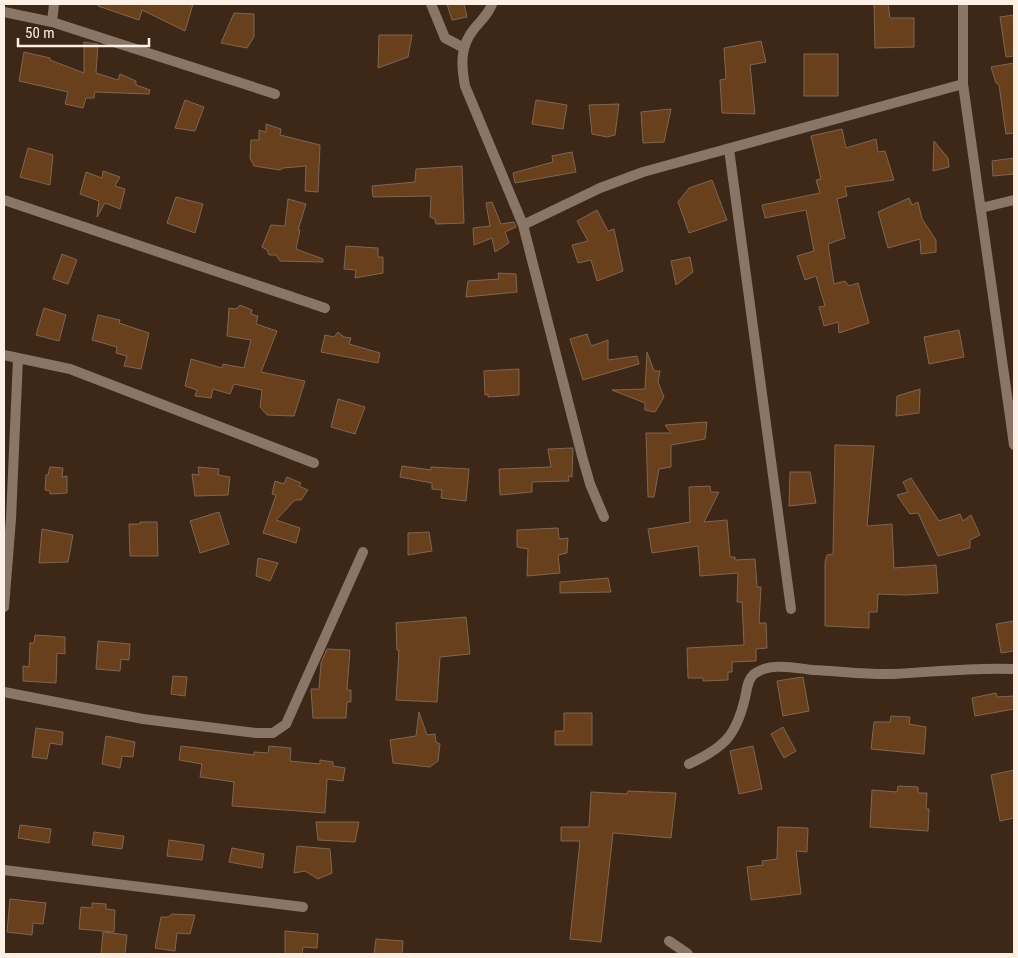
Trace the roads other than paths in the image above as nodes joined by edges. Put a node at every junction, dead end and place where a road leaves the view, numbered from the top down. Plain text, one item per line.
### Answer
1 (54, 4) edge
2 (432, 4) edge
3 (492, 4) edge
4 (963, 4) edge
5 (4, 12) edge
6 (52, 22) junction
7 (464, 48) junction
8 (964, 84) junction
9 (275, 94) dead end
10 (729, 148) junction
11 (4, 200) edge
12 (1014, 200) edge
13 (981, 208) junction
14 (522, 225) junction
15 (325, 308) dead end
16 (4, 355) edge
17 (18, 358) junction
18 (1014, 444) edge
19 (314, 463) dead end
20 (604, 516) dead end
21 (363, 552) dead end
22 (4, 606) edge
23 (791, 608) dead end
24 (1014, 669) edge
25 (4, 692) edge
26 (689, 764) dead end
27 (4, 870) edge
28 (303, 907) dead end
29 (668, 942) dead end
30 (688, 954) edge

1 - 6 street
2 - 7 street
3 - 7 street
4 - 8 street
5 - 6 street
6 - 9 street
7 - 14 street
8 - 10 street
8 - 13 street
10 - 14 street
10 - 23 street
11 - 15 street
12 - 13 street
13 - 18 street
14 - 20 street
16 - 17 street
17 - 19 street
17 - 22 street
21 - 25 street
24 - 26 street
27 - 28 street
29 - 30 street

